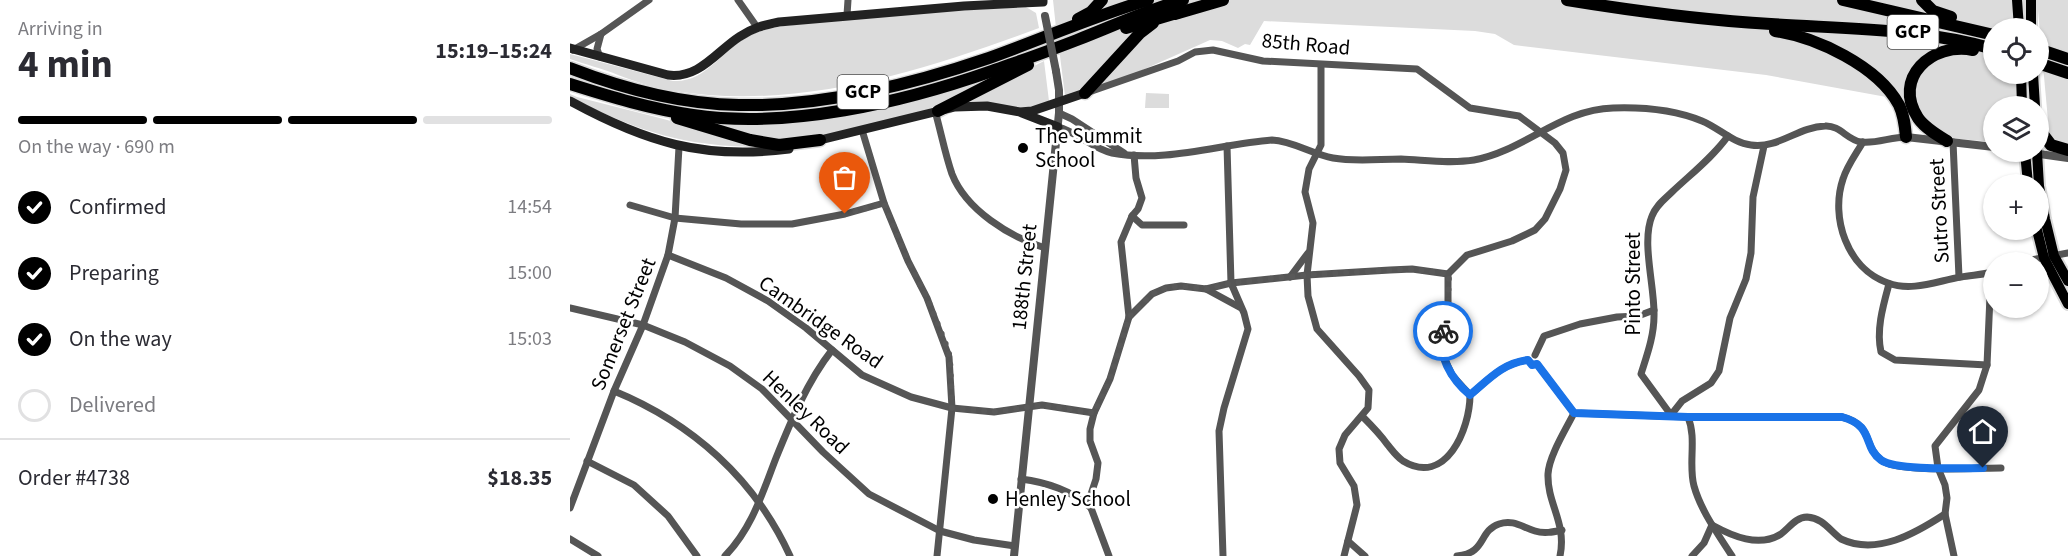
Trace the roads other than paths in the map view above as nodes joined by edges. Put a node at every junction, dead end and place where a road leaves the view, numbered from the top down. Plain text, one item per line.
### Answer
1 (650, 0) edge
2 (738, 0) edge
3 (848, 0) edge
4 (1102, 0) edge
5 (1148, 0) edge
6 (1223, 0) edge
7 (1567, 0) edge
8 (1616, 0) edge
9 (1843, 0) edge
10 (1922, 0) edge
11 (2017, 0) edge
12 (2031, 0) edge
13 (1043, 1) edge
14 (1182, 6) edge
15 (1673, 14) junction
16 (847, 15) junction
17 (2018, 18) edge
18 (2031, 18) edge
19 (1747, 22) junction
20 (757, 27) junction
21 (1983, 30) edge
22 (1983, 32) edge
23 (601, 34) junction
24 (1037, 40) junction
25 (1983, 46) edge
26 (572, 49) edge
27 (2049, 52) edge
28 (1983, 53) edge
29 (600, 57) junction
30 (2068, 57) edge
31 (1322, 65) junction
32 (2049, 67) edge
33 (570, 68) edge
34 (2068, 74) edge
35 (570, 84) edge
36 (1085, 93) junction
37 (570, 101) edge
38 (1060, 102) junction
39 (650, 108) junction
40 (937, 111) junction
41 (1020, 112) junction
42 (1059, 113) junction
43 (1058, 127) junction
44 (862, 129) junction
45 (1541, 132) junction
46 (1728, 136) junction
47 (1906, 137) junction
48 (820, 140) junction
49 (1863, 142) junction
50 (1950, 142) junction
51 (2049, 142) edge
52 (1227, 146) junction
53 (1764, 146) junction
54 (1983, 146) edge
55 (679, 147) junction
56 (2068, 150) edge
57 (1317, 154) junction
58 (1130, 155) junction
59 (2049, 155) edge
60 (2068, 158) edge
61 (2038, 162) edge
62 (884, 203) junction
63 (630, 205) dead end
64 (1132, 216) junction
65 (675, 218) junction
66 (1184, 225) dead end
67 (1045, 248) junction
68 (1310, 251) junction
69 (2048, 252) edge
70 (2068, 253) edge
71 (668, 255) junction
72 (2049, 257) junction
73 (1983, 273) edge
74 (1449, 274) junction
75 (1307, 275) junction
76 (1290, 277) junction
77 (1959, 277) junction
78 (2068, 282) edge
79 (1231, 283) junction
80 (1889, 284) junction
81 (1206, 289) junction
82 (1144, 301) junction
83 (1128, 302) junction
84 (2068, 304) edge
85 (570, 308) edge
86 (1241, 308) junction
87 (1654, 310) junction
88 (1638, 316) junction
89 (1129, 317) junction
90 (1990, 318) edge
91 (1654, 323) junction
92 (643, 325) junction
93 (832, 350) junction
94 (1535, 355) junction
95 (1528, 360) junction
96 (1537, 364) junction
97 (1987, 365) junction
98 (614, 391) junction
99 (1470, 395) junction
100 (952, 408) junction
101 (1028, 408) junction
102 (1094, 413) junction
103 (1574, 413) junction
104 (1671, 415) junction
105 (1362, 416) junction
106 (1688, 417) junction
107 (793, 419) junction
108 (587, 461) junction
109 (1938, 468) junction
110 (2001, 468) dead end
111 (1022, 479) junction
112 (1092, 487) junction
113 (1074, 495) junction
114 (760, 503) junction
115 (570, 508) edge
116 (1091, 508) junction
117 (1945, 514) junction
118 (1712, 525) junction
119 (1562, 530) junction
120 (940, 531) junction
121 (570, 539) edge
122 (1348, 541) junction
123 (1015, 546) junction
124 (598, 556) edge
125 (697, 556) edge
126 (725, 556) edge
127 (790, 556) edge
128 (937, 556) edge
129 (1014, 556) edge
130 (1109, 556) edge
131 (1223, 556) edge
132 (1344, 556) edge
133 (1365, 556) edge
134 (1457, 556) edge
135 (1560, 556) edge
136 (1692, 556) edge
137 (1732, 556) edge
138 (1954, 556) edge

1 - 23 street
2 - 20 street
3 - 16 street
4 - 24 highway
5 - 24 highway, GCP
6 - 14 highway
7 - 15 highway, GCP
8 - 19 highway
9 - 22 highway, GCP
10 - 21 highway
11 - 17 main road
12 - 18 main road
13 - 16 main road
13 - 38 street, 188th Street, bridge
14 - 36 highway
14 - 39 highway, GCP
14 - 40 highway
15 - 19 highway, GCP
15 - 47 highway
16 - 20 main road
19 - 25 highway, GCP
20 - 29 main road
23 - 26 street
23 - 29 street
24 - 33 highway, GCP
26 - 29 main road
27 - 30 highway
28 - 50 highway
31 - 36 street, 85th Road
31 - 45 street, 85th Road
31 - 57 street
32 - 34 highway
35 - 39 highway, GCP
36 - 38 main road, 85th Road
37 - 55 main road
38 - 41 main road, 85th Road
38 - 42 street, 188th Street
39 - 48 highway
40 - 41 main road
40 - 44 main road
40 - 67 street
41 - 43 main road
42 - 43 street, 188th Street
42 - 58 street
43 - 58 street
43 - 67 street, 188th Street
44 - 48 main road
44 - 62 street
45 - 46 street
45 - 57 street
45 - 74 street, 85th Road
46 - 53 street
46 - 87 street, Pinto Street
47 - 49 street
47 - 50 street
48 - 55 main road
49 - 53 street
49 - 80 street
50 - 54 street
50 - 77 street, Sutro Street
51 - 56 highway
52 - 57 street
52 - 58 street
52 - 79 street
53 - 104 street
55 - 65 street, Somerset Street
57 - 68 street
58 - 64 street
59 - 60 street
61 - 69 main road
62 - 65 street
62 - 100 street
63 - 65 street
64 - 66 street
64 - 83 street
65 - 71 street, Somerset Street
67 - 101 street, 188th Street
68 - 75 street
68 - 76 street
70 - 72 street
71 - 92 street, Somerset Street
71 - 93 street, Cambridge Road
72 - 78 main road
72 - 84 main road
73 - 77 street
74 - 75 street
74 - 99 street
75 - 76 street
75 - 105 street
76 - 79 street
77 - 80 street
79 - 81 street
79 - 86 street
80 - 97 street
81 - 82 street
81 - 86 street
82 - 83 street
82 - 89 street
83 - 89 street
85 - 92 street, Henley Road
86 - 131 street
87 - 88 street
87 - 91 street, Pinto Street
88 - 91 street
88 - 94 street
89 - 102 street
90 - 97 street
91 - 104 street, Pinto Street
92 - 98 street, Somerset Street
92 - 107 street, Henley Road
93 - 100 street, Cambridge Road
93 - 107 street
94 - 95 street
94 - 96 street
95 - 96 street
95 - 99 street
96 - 103 street
97 - 109 street
98 - 108 street, Somerset Street
98 - 114 street
99 - 105 street
100 - 101 street, Cambridge Road
100 - 120 street
101 - 102 street, Cambridge Road
101 - 111 street, 188th Street
102 - 112 street
103 - 104 street
103 - 119 street
104 - 106 street
105 - 122 street
106 - 109 street
106 - 118 street
107 - 114 street
107 - 120 street, Henley Road
108 - 115 street, Somerset Street
108 - 125 street
109 - 110 street
109 - 117 street
111 - 113 street
111 - 123 street, 188th Street
112 - 113 street
112 - 116 street
113 - 116 street
114 - 126 street
114 - 127 street
116 - 130 street
117 - 118 street
117 - 138 street
118 - 136 street
118 - 137 street
119 - 134 street
119 - 135 street
120 - 123 street, Henley Road
120 - 128 street
121 - 124 street
122 - 132 street
122 - 133 street
123 - 129 street, 188th Street

